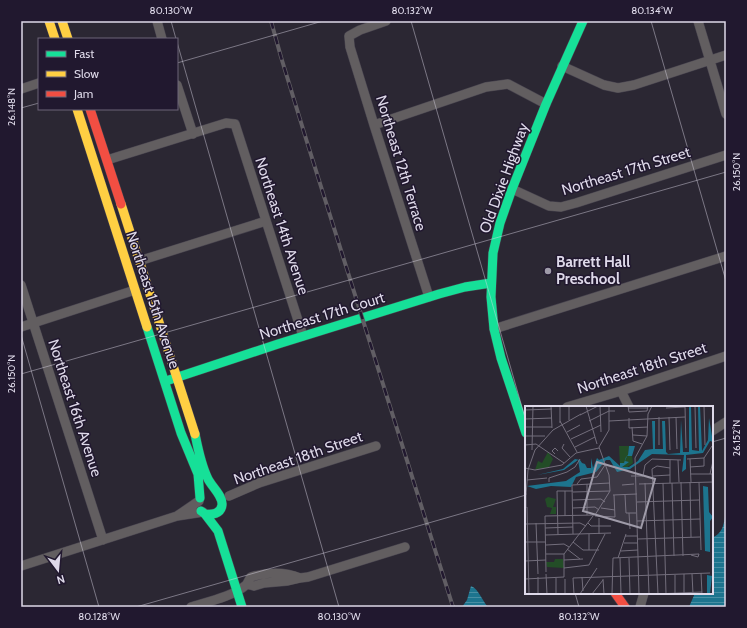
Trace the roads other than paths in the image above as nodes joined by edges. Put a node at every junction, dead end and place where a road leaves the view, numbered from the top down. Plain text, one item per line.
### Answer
1 (49, 21) edge
2 (62, 21) edge
3 (156, 21) edge
4 (386, 21) edge
5 (583, 21) edge
6 (698, 21) edge
7 (55, 38) edge
8 (68, 38) edge
9 (162, 38) edge
10 (726, 55) edge
11 (710, 60) junction
12 (562, 66) junction
13 (38, 83) edge
14 (178, 88) edge
15 (21, 89) edge
16 (546, 104) junction
17 (77, 110) edge
18 (90, 110) edge
19 (726, 114) edge
20 (374, 125) junction
21 (193, 134) junction
22 (726, 154) edge
23 (107, 160) junction
24 (512, 189) junction
25 (266, 221) junction
26 (726, 256) edge
27 (139, 261) junction
28 (491, 283) junction
29 (21, 285) edge
30 (135, 290) junction
31 (429, 298) junction
32 (33, 323) junction
33 (21, 327) edge
34 (494, 329) junction
35 (303, 336) junction
36 (726, 356) edge
37 (176, 378) junction
38 (164, 382) junction
39 (621, 390) junction
40 (570, 406) edge
41 (629, 406) edge
42 (524, 420) edge
43 (726, 422) edge
44 (713, 430) edge
45 (376, 446) dead end
46 (217, 495) junction
47 (229, 496) junction
48 (200, 500) junction
49 (221, 509) junction
50 (204, 513) junction
51 (176, 516) junction
52 (218, 531) junction
53 (103, 540) junction
54 (405, 546) dead end
55 (21, 566) edge
56 (237, 591) junction
57 (616, 594) edge
58 (644, 594) edge
59 (191, 607) edge
60 (242, 607) edge
61 (625, 607) edge
62 (640, 607) edge

1 - 7 street
2 - 8 street
3 - 9 street
4 - 20 street, Northeast 12th Terrace
5 - 12 street, Old Dixie Highway
6 - 11 street
10 - 11 street
11 - 12 street
11 - 19 street
12 - 16 street, Old Dixie Highway
13 - 15 street
14 - 21 street
16 - 20 street
16 - 24 street, Old Dixie Highway
17 - 30 street, Northeast 15th Avenue
18 - 23 street, Northeast 15th Avenue
20 - 31 street, Northeast 12th Terrace
21 - 23 street
21 - 25 street, Northeast 14th Avenue
22 - 24 street, Northeast 17th Street
23 - 27 street, Northeast 15th Avenue
24 - 28 street, Old Dixie Highway
25 - 27 street
25 - 35 street, Northeast 14th Avenue
26 - 34 street
27 - 37 street, Northeast 15th Avenue
28 - 31 street, Northeast 17th Court
28 - 34 street, Old Dixie Highway
29 - 32 street, Northeast 16th Avenue
30 - 32 street
30 - 38 street, Northeast 15th Avenue
31 - 35 street, Northeast 17th Court
32 - 33 street
32 - 53 street, Northeast 16th Avenue
34 - 42 street, Old Dixie Highway
35 - 37 street, Northeast 17th Court
36 - 39 street, Northeast 18th Street
37 - 38 street, Northeast 17th Court
37 - 46 street, Northeast 15th Avenue
38 - 48 street, Northeast 15th Avenue
39 - 40 street, Northeast 18th Street
39 - 41 street
43 - 44 street
45 - 47 street, Northeast 18th Street
46 - 47 street, Northeast 18th Street
46 - 48 street
46 - 49 street
47 - 49 street, Northeast 18th Street
48 - 50 street
48 - 51 street
49 - 50 street
49 - 52 street
50 - 51 street
50 - 52 street
51 - 53 street
52 - 56 street
53 - 55 street
54 - 56 street
56 - 59 street
56 - 60 street
57 - 61 street
58 - 62 street

